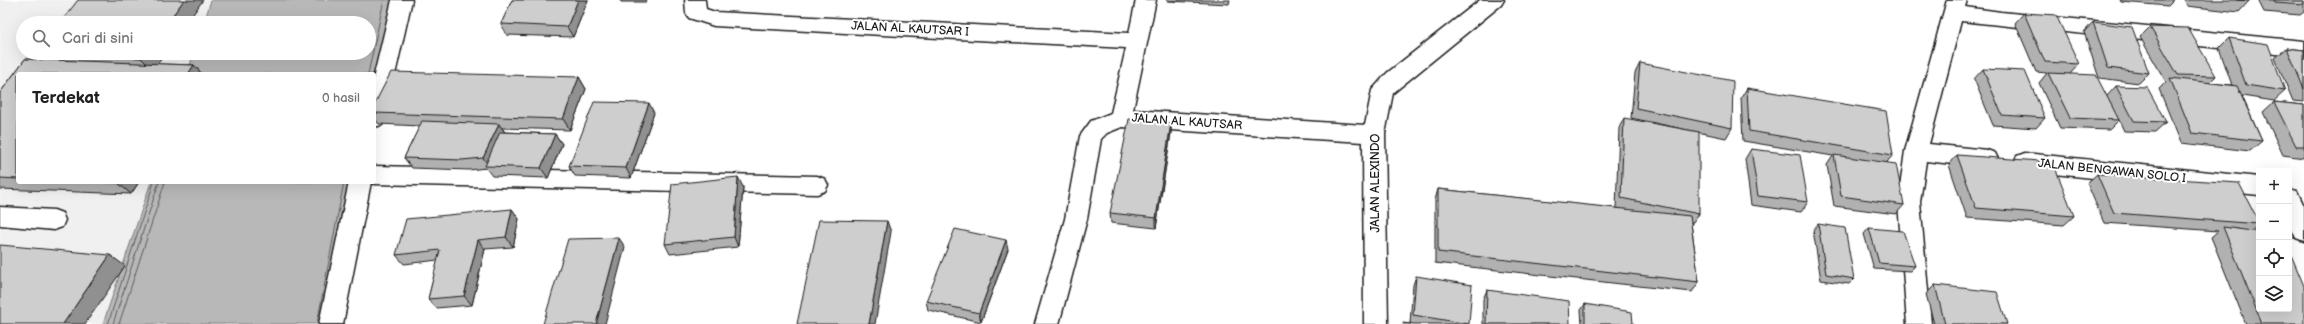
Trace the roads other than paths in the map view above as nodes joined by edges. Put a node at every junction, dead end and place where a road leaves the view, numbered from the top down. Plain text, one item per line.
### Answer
1 (402, 0) edge
2 (695, 0) edge
3 (1146, 0) edge
4 (1494, 0) edge
5 (1956, 6) edge
6 (1138, 41) junction
7 (2304, 49) edge
8 (376, 110) edge
9 (1121, 118) junction
10 (1374, 134) junction
11 (1916, 151) junction
12 (376, 175) edge
13 (360, 184) edge
14 (817, 185) dead end
15 (2256, 186) edge
16 (2292, 189) edge
17 (2304, 191) edge
18 (2292, 204) edge
19 (0, 216) edge
20 (54, 220) dead end
21 (2304, 231) edge
22 (331, 324) edge
23 (1048, 324) edge
24 (1376, 324) edge
25 (1919, 324) edge

1 - 8 street
2 - 6 street, JALAN AL KAUTSAR I
3 - 6 street, JALAN AL KAUTSAR
4 - 10 street, JALAN ALEXINDO
5 - 7 street
5 - 11 street
6 - 9 street, JALAN AL KAUTSAR
9 - 10 street, JALAN AL KAUTSAR
9 - 23 street
10 - 24 street, JALAN ALEXINDO
11 - 15 street, JALAN BENGAWAN SOLO I
11 - 25 street
12 - 14 street
13 - 22 street
16 - 17 street
18 - 21 street
19 - 20 street

